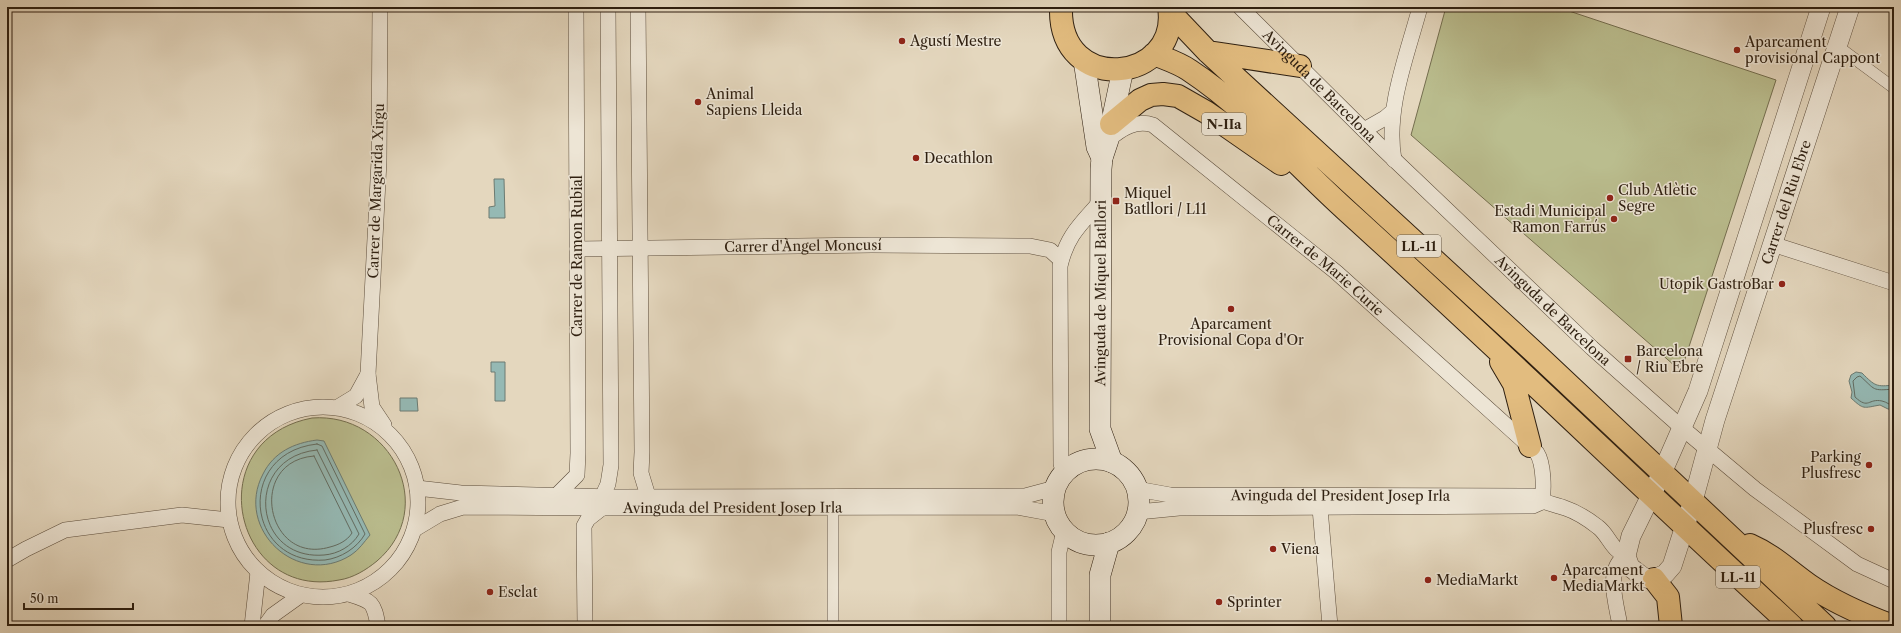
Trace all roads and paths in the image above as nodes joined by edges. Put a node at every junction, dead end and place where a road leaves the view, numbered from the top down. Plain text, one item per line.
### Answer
1 (380, 7) edge
2 (576, 7) edge
3 (608, 7) edge
4 (638, 7) edge
5 (1240, 7) edge
6 (1420, 7) edge
7 (1821, 7) edge
8 (1850, 7) edge
9 (1170, 9) edge
10 (1057, 11) edge
11 (1208, 52) junction
12 (1844, 52) dead end
13 (1154, 54) junction
14 (1084, 60) junction
15 (1300, 66) junction
16 (1123, 69) junction
17 (1894, 88) edge
18 (1392, 112) junction
19 (1364, 130) junction
20 (1107, 141) junction
21 (1394, 160) junction
22 (1332, 198) junction
23 (1101, 201) junction
24 (1070, 236) junction
25 (1772, 244) junction
26 (1030, 246) junction
27 (640, 247) junction
28 (610, 248) junction
29 (577, 249) junction
30 (1061, 260) junction
31 (1894, 283) edge
32 (1473, 327) junction
33 (368, 374) junction
34 (1691, 405) junction
35 (338, 407) junction
36 (1715, 420) junction
37 (1681, 427) junction
38 (1100, 429) junction
39 (389, 433) junction
40 (1530, 446) junction
41 (1708, 449) junction
42 (1084, 461) junction
43 (1112, 462) junction
44 (1662, 473) junction
45 (1060, 480) junction
46 (418, 488) junction
47 (1138, 489) junction
48 (1651, 495) junction
49 (556, 496) junction
50 (648, 496) junction
51 (1536, 499) junction
52 (1693, 501) junction
53 (602, 502) junction
54 (832, 507) junction
55 (1320, 508) junction
56 (1138, 512) junction
57 (229, 520) junction
58 (1059, 523) junction
59 (1685, 528) junction
60 (415, 529) junction
61 (1606, 534) junction
62 (1631, 536) junction
63 (1732, 538) junction
64 (1100, 544) junction
65 (7, 560) edge
66 (1635, 565) junction
67 (258, 572) junction
68 (1894, 581) edge
69 (349, 594) junction
70 (301, 595) junction
71 (252, 626) edge
72 (265, 626) edge
73 (378, 626) edge
74 (585, 626) edge
75 (833, 626) edge
76 (1059, 626) edge
77 (1100, 626) edge
78 (1330, 626) edge
79 (1620, 626) edge
80 (1671, 626) edge
81 (1792, 626) edge
82 (1825, 626) edge
83 (1893, 626) edge

1 - 33 street, Carrer de Margarida Xirgu
2 - 29 street, Carrer de Ramon Rubial
3 - 28 street
4 - 27 street
5 - 15 street, Avinguda de Barcelona
6 - 18 street
7 - 34 street, Carrer del Riu Ebre
8 - 25 street, Carrer del Riu Ebre
9 - 11 main road, LL-11
9 - 13 main road, LL-11
10 - 14 main road, LL-11
11 - 15 main road
11 - 44 main road, LL-11
12 - 17 street
13 - 16 main road, LL-11
13 - 22 main road, LL-11
14 - 16 main road, LL-11
14 - 20 main road, Avinguda de Miquel Batllori
15 - 19 street, Avinguda de Barcelona
16 - 20 main road, Avinguda de Miquel Batllori
18 - 19 street
18 - 21 street
19 - 21 street, Avinguda de Barcelona
20 - 22 main road, N-IIa
20 - 23 main road, Avinguda de Miquel Batllori
20 - 40 street, Carrer de Marie Curie
21 - 37 street, Avinguda de Barcelona
22 - 32 main road, LL-11
23 - 24 street
23 - 38 main road, Avinguda de Miquel Batllori
24 - 26 street, Carrer d'Àngel Moncusí
24 - 30 street
25 - 31 street
25 - 36 street, Carrer del Riu Ebre
26 - 27 street, Carrer d'Àngel Moncusí
26 - 30 street, Carrer d'Àngel Moncusí
27 - 28 street, Carrer d'Àngel Moncusí
27 - 50 street
28 - 29 street, Carrer d'Àngel Moncusí
28 - 53 street
29 - 49 street, Carrer de Ramon Rubial
30 - 45 street
32 - 40 main road
32 - 48 main road, LL-11
33 - 35 street, Carrer de Margarida Xirgu
33 - 39 street, Carrer de Margarida Xirgu
34 - 36 street
34 - 37 street, Carrer del Riu Ebre
35 - 39 street
35 - 57 street
36 - 41 street, Carrer del Riu Ebre
37 - 41 street, Avinguda de Barcelona
37 - 44 street, Carrer del Riu Ebre
38 - 42 main road, Avinguda de Miquel Batllori
38 - 43 main road, Avinguda de Miquel Batllori
39 - 46 street
40 - 51 street, Carrer de Marie Curie
41 - 52 street, Carrer del Riu Ebre
41 - 68 street, Avinguda de Barcelona
42 - 43 main road
42 - 45 main road
43 - 47 main road
44 - 48 street, Carrer del Riu Ebre
44 - 52 main road, LL-11
45 - 50 street, Avinguda del President Josep Irla
45 - 58 main road
46 - 49 street, Avinguda del President Josep Irla
46 - 60 street
47 - 51 street, Avinguda del President Josep Irla
47 - 56 main road
48 - 59 main road, LL-11
48 - 62 street, Carrer del Riu Ebre
49 - 53 street, Avinguda del President Josep Irla
50 - 53 street, Avinguda del President Josep Irla
51 - 55 street, Avinguda del President Josep Irla
51 - 61 street, Avinguda del President Josep Irla
52 - 59 street, Carrer del Riu Ebre
52 - 63 main road, LL-11
53 - 54 street, Avinguda del President Josep Irla
53 - 60 street, Avinguda del President Josep Irla
53 - 74 street
54 - 58 street, Avinguda del President Josep Irla
54 - 75 street
55 - 56 street, Avinguda del President Josep Irla
55 - 78 street
56 - 64 main road
57 - 65 street
57 - 67 street
58 - 64 main road
58 - 76 street
59 - 66 street, Carrer del Riu Ebre
59 - 81 main road, LL-11
60 - 69 street
61 - 62 street
61 - 66 street, Avinguda del President Josep Irla
62 - 66 street, Carrer del Riu Ebre
63 - 82 main road, LL-11
63 - 83 main road
64 - 77 main road
66 - 79 street
66 - 80 main road
67 - 70 street
67 - 71 street
69 - 70 street
69 - 73 street
70 - 72 street

